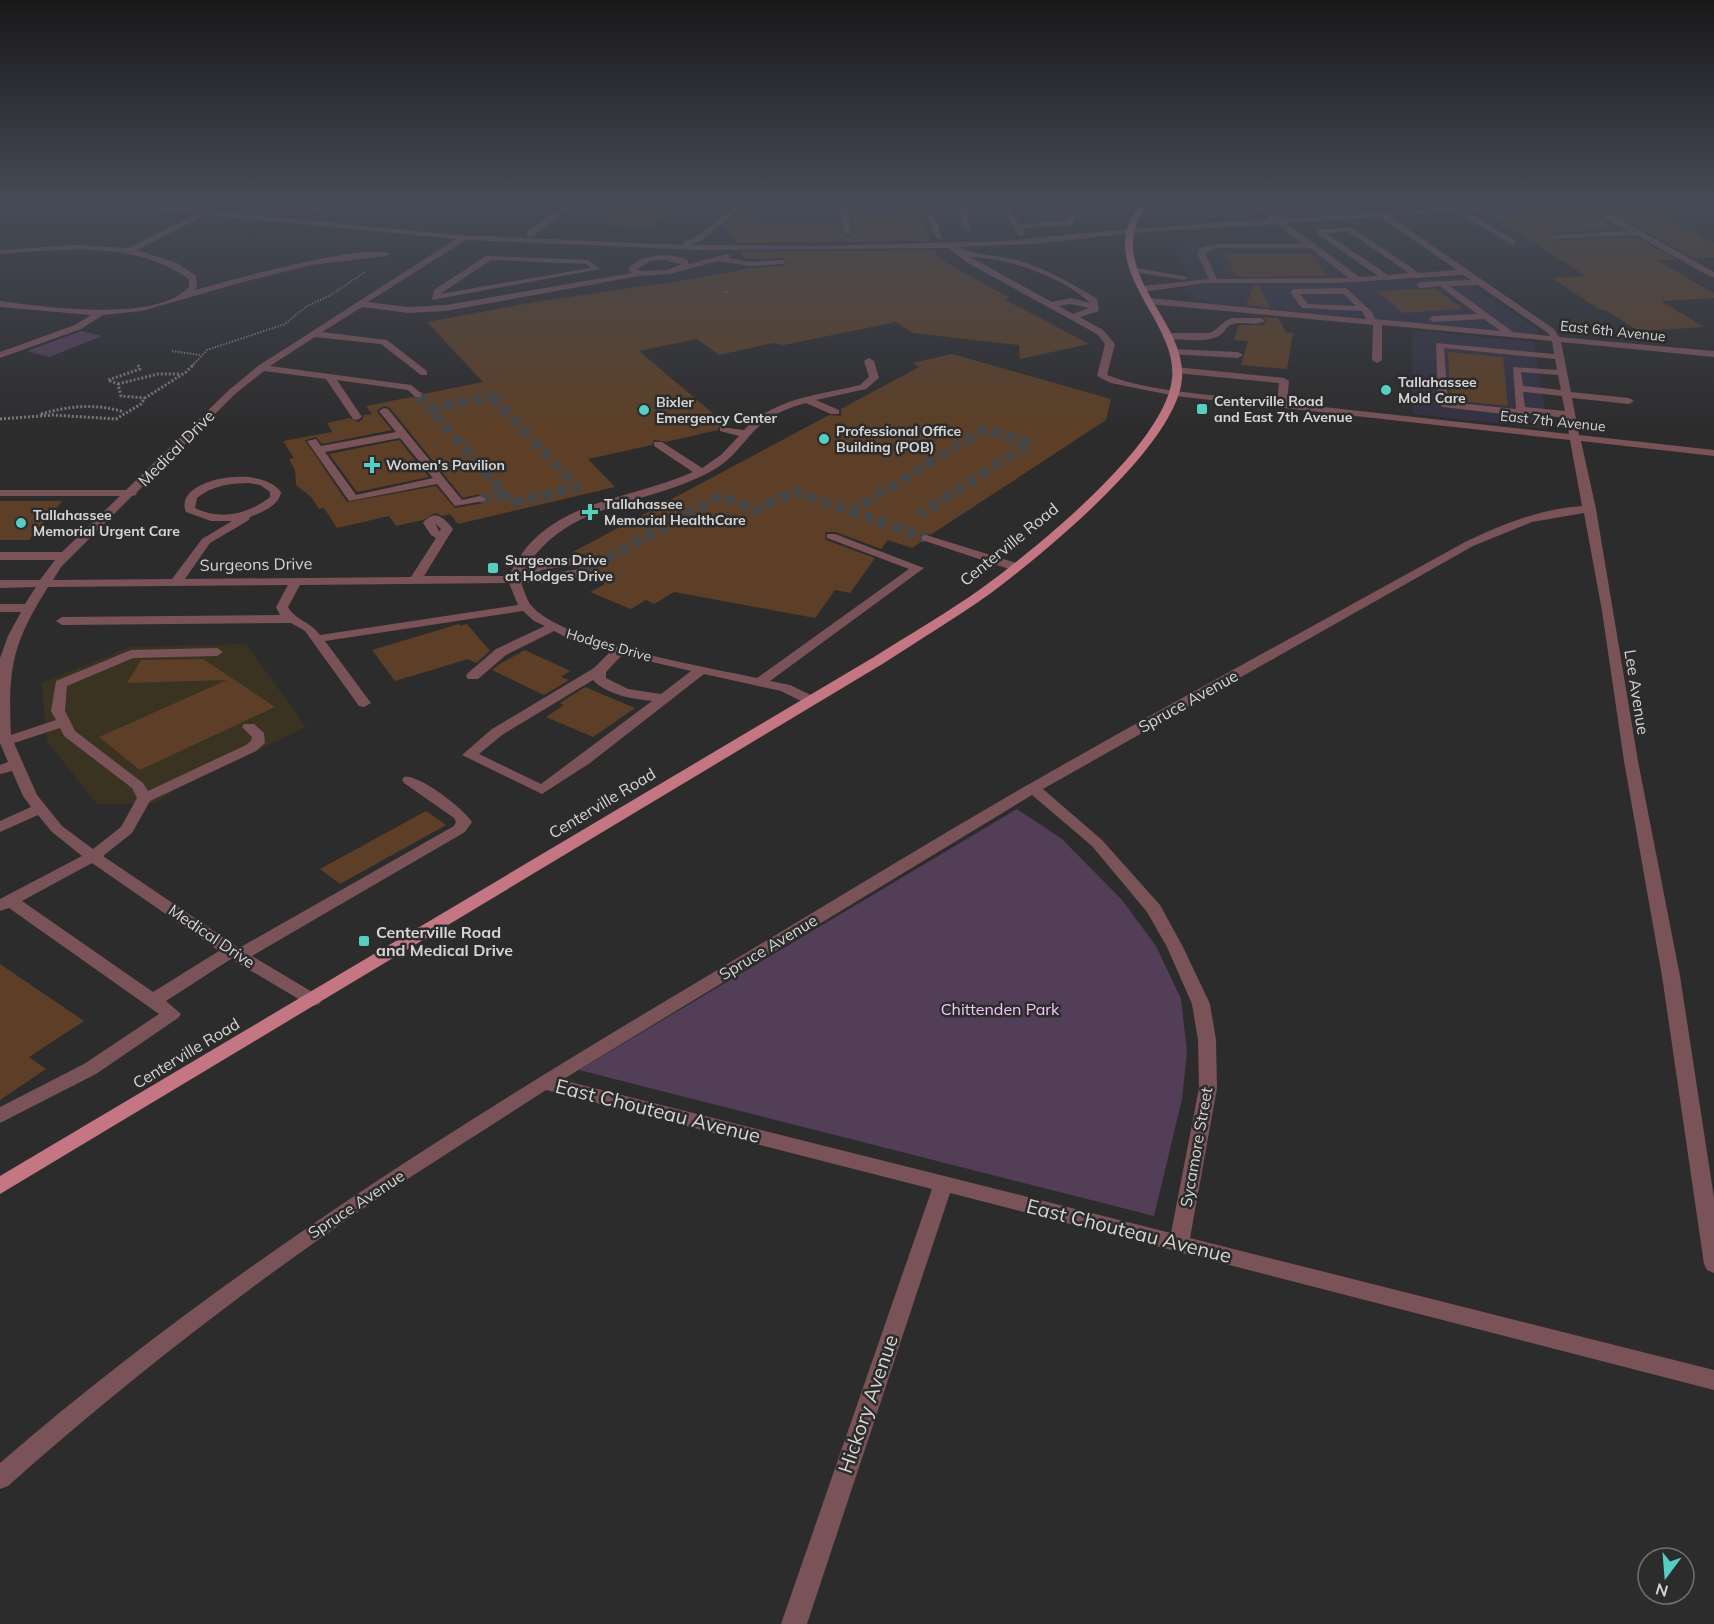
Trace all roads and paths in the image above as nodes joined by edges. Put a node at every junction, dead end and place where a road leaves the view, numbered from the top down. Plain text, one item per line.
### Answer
1 (192, 277) edge
2 (255, 277) edge
3 (359, 277) edge
4 (402, 277) edge
5 (460, 277) edge
6 (555, 277) edge
7 (573, 277) edge
8 (576, 277) edge
9 (611, 277) edge
10 (1002, 277) edge
11 (1047, 277) edge
12 (1139, 277) edge
13 (1181, 277) edge
14 (1208, 277) edge
15 (1353, 277) edge
16 (1385, 277) joint
17 (1388, 277) edge
18 (1472, 277) edge
19 (1356, 279) junction
20 (1209, 281) junction
21 (1479, 282) junction
22 (587, 283) junction
23 (577, 284) junction
24 (1442, 284) junction
25 (1366, 288) dead end
26 (1143, 289) junction
27 (724, 291) dead end
28 (729, 291) dead end
29 (188, 295) junction
30 (439, 297) junction
31 (1213, 299) dead end
32 (1150, 301) junction
33 (1257, 301) dead end
34 (1269, 301) dead end
35 (0, 304) edge
36 (360, 304) junction
37 (1051, 305) junction
38 (450, 308) junction
39 (1096, 309) junction
40 (1364, 309) junction
41 (99, 314) junction
42 (1288, 314) junction
43 (1486, 316) junction
44 (1072, 317) junction
45 (1375, 322) junction
46 (1419, 326) junction
47 (313, 334) junction
48 (1510, 334) junction
49 (1167, 336) junction
50 (1556, 339) junction
51 (172, 351) dead end
52 (1173, 352) junction
53 (201, 354) junction
54 (1714, 354) edge
55 (0, 355) edge
56 (1238, 355) dead end
57 (1560, 357) junction
58 (1377, 360) dead end
59 (869, 362) dead end
60 (138, 365) dead end
61 (261, 368) junction
62 (1176, 370) junction
63 (424, 373) dead end
64 (1564, 373) junction
65 (182, 374) junction
66 (328, 376) junction
67 (118, 384) junction
68 (1518, 388) junction
69 (1175, 393) junction
70 (1568, 394) junction
71 (418, 395) tunnel mouth
72 (145, 398) junction
73 (809, 401) junction
74 (1629, 402) dead end
75 (1282, 404) junction
76 (1521, 410) junction
77 (384, 411) dead end
78 (125, 412) junction
79 (835, 412) dead end
80 (1571, 415) junction
81 (34, 417) junction
82 (357, 417) dead end
83 (0, 419) edge
84 (724, 429) dead end
85 (403, 434) junction
86 (746, 434) junction
87 (1577, 438) junction
88 (312, 441) dead end
89 (658, 444) dead end
90 (319, 450) junction
91 (1714, 453) edge
92 (701, 472) junction
93 (440, 480) junction
94 (0, 493) edge
95 (132, 493) junction
96 (480, 499) tunnel mouth
97 (1590, 509) junction
98 (260, 510) junction
99 (207, 517) junction
100 (831, 536) dead end
101 (442, 537) dead end
102 (926, 538) tunnel mouth
103 (206, 541) junction
104 (0, 556) edge
105 (66, 556) junction
106 (583, 560) tunnel mouth
107 (1016, 567) junction
108 (580, 573) tunnel mouth
109 (513, 578) junction
110 (416, 579) junction
111 (297, 580) junction
112 (176, 582) junction
113 (0, 584) edge
114 (44, 584) junction
115 (526, 607) junction
116 (0, 608) edge
117 (29, 608) junction
118 (292, 619) junction
119 (62, 621) dead end
120 (553, 627) junction
121 (316, 639) junction
122 (619, 651) junction
123 (217, 652) dead end
124 (702, 669) junction
125 (599, 671) junction
126 (473, 676) dead end
127 (760, 682) junction
128 (665, 699) junction
129 (810, 700) junction
130 (364, 703) dead end
131 (64, 722) junction
132 (249, 727) dead end
133 (6, 741) junction
134 (15, 765) junction
135 (0, 770) edge
136 (409, 780) dead end
137 (1033, 788) junction
138 (144, 798) junction
139 (40, 808) junction
140 (0, 827) edge
141 (94, 856) junction
142 (5, 903) edge
143 (235, 954) junction
144 (313, 1000) junction
145 (153, 1001) junction
146 (544, 1082) junction
147 (0, 1116) edge
148 (943, 1184) junction
149 (0, 1186) edge
150 (1179, 1244) junction
151 (1714, 1264) edge
152 (1714, 1380) edge
153 (0, 1478) edge
154 (794, 1624) edge

1 - 29 street
2 - 29 street
3 - 53 path
4 - 36 street, Medical Drive
5 - 30 street
6 - 30 street
7 - 23 street
8 - 22 street
9 - 22 street
10 - 37 street
11 - 39 street
12 - 26 main road
13 - 20 street
14 - 20 street
15 - 19 street
16 - 17 street
16 - 19 street
18 - 21 street
19 - 20 street
20 - 26 street
21 - 24 street
21 - 50 street
22 - 23 street
23 - 38 street
24 - 25 street
24 - 43 street
26 - 32 main road
27 - 28 path
29 - 41 street
30 - 38 street
31 - 33 street
32 - 42 street, East 6th Avenue
32 - 49 main road
34 - 42 street
35 - 41 street
36 - 38 street
36 - 47 street, Medical Drive
37 - 39 street
37 - 44 street
39 - 44 street
40 - 40 street
40 - 45 street
41 - 55 street
42 - 45 street, East 6th Avenue
42 - 49 street
43 - 46 street
43 - 48 street
44 - 69 street, East 7th Avenue
45 - 46 street, East 6th Avenue
45 - 58 street
46 - 48 street, East 6th Avenue
47 - 61 street, Medical Drive
47 - 63 street
48 - 50 street, East 6th Avenue
49 - 52 main road
50 - 54 street, East 6th Avenue
50 - 57 street, Lee Avenue
51 - 53 path
52 - 56 street
52 - 62 main road
53 - 65 path
57 - 64 street, Lee Avenue
57 - 76 street
59 - 73 street
60 - 67 path
61 - 66 street
61 - 95 street, Medical Drive
62 - 69 main road
62 - 75 street
64 - 68 street
64 - 70 street, Lee Avenue
65 - 67 path
65 - 72 path
66 - 71 street
66 - 82 street
67 - 72 path
68 - 70 street
68 - 76 street
69 - 75 street, East 7th Avenue
69 - 107 main road, Centerville Road
70 - 74 street
70 - 80 street, Lee Avenue
72 - 78 path
73 - 79 street
73 - 86 street
75 - 87 street, East 7th Avenue
76 - 80 street
77 - 85 street
78 - 81 path
78 - 81 path
80 - 87 street, Lee Avenue
81 - 83 path
84 - 86 street
85 - 90 street
85 - 93 street
86 - 92 street
87 - 91 street, East 7th Avenue
87 - 97 street, Lee Avenue
88 - 90 street
89 - 92 street
90 - 93 street
92 - 109 street
93 - 96 street
94 - 95 street
95 - 105 street, Medical Drive
97 - 137 street, Spruce Avenue
97 - 151 street, Lee Avenue
98 - 99 street
98 - 99 street
98 - 103 street
99 - 103 street
100 - 127 street
101 - 110 street
102 - 107 street
103 - 112 street
104 - 105 street
105 - 114 street, Medical Drive
106 - 109 street
107 - 129 main road, Centerville Road
108 - 109 street, Surgeons Drive
109 - 110 street, Surgeons Drive
109 - 115 street, Hodges Drive
110 - 111 street, Surgeons Drive
111 - 112 street, Surgeons Drive
111 - 118 street
112 - 114 street, Surgeons Drive
113 - 114 street, Surgeons Drive
114 - 117 street, Medical Drive
115 - 120 street, Hodges Drive
115 - 121 street
116 - 117 street
117 - 133 street, Medical Drive
118 - 119 street
118 - 121 street
120 - 122 street, Hodges Drive
120 - 126 street
121 - 130 street
122 - 124 street, Hodges Drive
122 - 125 street
123 - 131 street
124 - 127 street, Hodges Drive
124 - 128 street
125 - 128 street
125 - 128 street
127 - 129 street, Hodges Drive
129 - 144 main road, Centerville Road
131 - 133 street
131 - 138 street
132 - 138 street
133 - 134 street, Medical Drive
134 - 135 street
134 - 139 street, Medical Drive
136 - 143 street
137 - 146 street, Spruce Avenue
137 - 150 street, Sycamore Street
138 - 141 street
139 - 140 street
139 - 141 street, Medical Drive
141 - 142 street
141 - 143 street, Medical Drive
142 - 145 street
143 - 144 street, Medical Drive
143 - 145 street
144 - 149 main road, Centerville Road
145 - 147 street
146 - 148 street, East Chouteau Avenue
146 - 153 street, Spruce Avenue
148 - 150 street, East Chouteau Avenue
148 - 154 street, Hickory Avenue
150 - 152 street, East Chouteau Avenue

